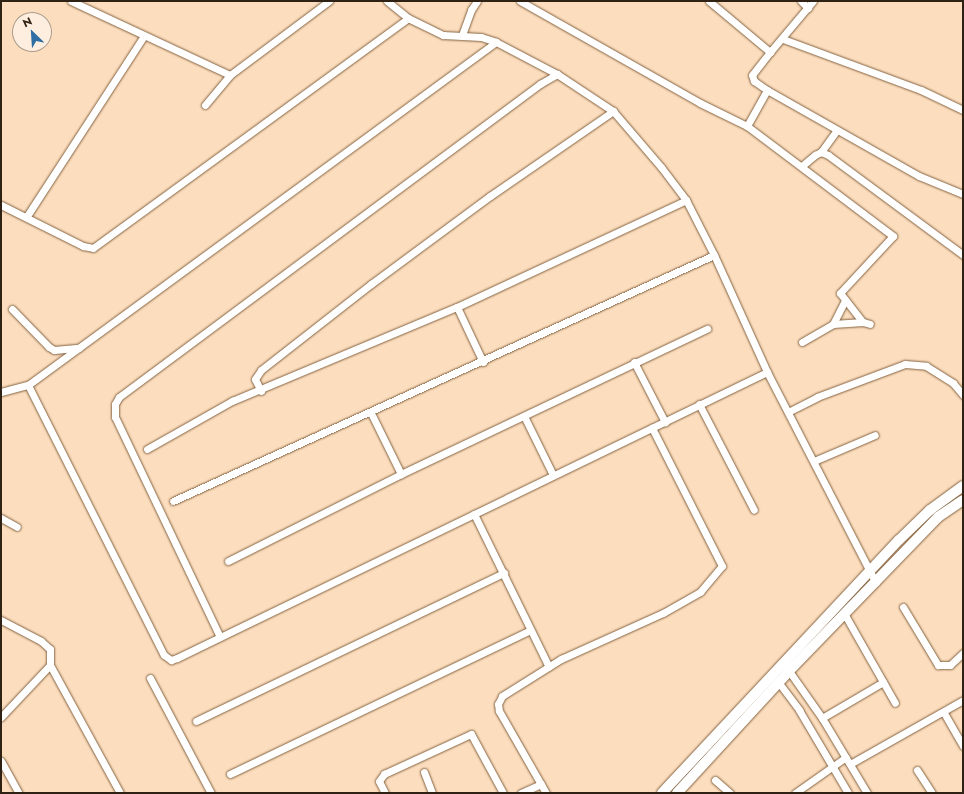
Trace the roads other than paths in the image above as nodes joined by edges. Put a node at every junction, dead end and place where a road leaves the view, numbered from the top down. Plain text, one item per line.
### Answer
1 (71, 1) edge
2 (329, 1) edge
3 (387, 1) edge
4 (477, 1) edge
5 (520, 1) edge
6 (709, 1) edge
7 (801, 1) edge
8 (813, 1) edge
9 (808, 8) junction
10 (408, 18) junction
11 (462, 35) junction
12 (144, 36) junction
13 (783, 39) junction
14 (496, 42) junction
15 (770, 52) junction
16 (557, 74) junction
17 (230, 75) junction
18 (768, 90) junction
19 (205, 104) dead end
20 (963, 110) edge
21 (613, 111) junction
22 (747, 126) junction
23 (837, 130) junction
24 (821, 152) junction
25 (802, 165) junction
26 (963, 194) edge
27 (686, 200) junction
28 (1, 205) edge
29 (27, 216) junction
30 (714, 255) junction
31 (963, 255) edge
32 (845, 300) junction
33 (457, 307) junction
34 (12, 310) dead end
35 (833, 324) junction
36 (707, 329) dead end
37 (802, 342) dead end
38 (81, 348) junction
39 (483, 362) junction
40 (634, 362) junction
41 (768, 372) junction
42 (28, 385) junction
43 (261, 391) junction
44 (1, 392) edge
45 (963, 395) edge
46 (699, 404) junction
47 (788, 412) junction
48 (371, 413) junction
49 (524, 416) junction
50 (665, 422) junction
51 (652, 428) junction
52 (875, 435) dead end
53 (147, 449) dead end
54 (814, 461) junction
55 (401, 474) junction
56 (553, 475) junction
57 (963, 486) edge
58 (963, 500) edge
59 (173, 501) dead end
60 (754, 510) dead end
61 (474, 514) junction
62 (1, 518) edge
63 (17, 526) dead end
64 (228, 561) dead end
65 (504, 573) junction
66 (870, 573) junction
67 (876, 583) junction
68 (903, 607) dead end
69 (845, 615) junction
70 (1, 620) edge
71 (530, 630) junction
72 (220, 637) junction
73 (963, 653) edge
74 (50, 664) junction
75 (549, 667) junction
76 (788, 671) junction
77 (150, 678) dead end
78 (883, 682) junction
79 (779, 683) junction
80 (963, 700) edge
81 (895, 703) dead end
82 (944, 713) junction
83 (1, 717) edge
84 (822, 718) junction
85 (196, 721) dead end
86 (963, 746) edge
87 (1, 761) edge
88 (848, 761) junction
89 (833, 766) junction
90 (917, 770) dead end
91 (424, 772) dead end
92 (230, 774) dead end
93 (715, 780) dead end
94 (541, 784) junction
95 (19, 793) edge
96 (120, 793) edge
97 (211, 793) edge
98 (384, 793) edge
99 (432, 793) edge
100 (503, 793) edge
101 (521, 793) edge
102 (546, 793) edge
103 (662, 793) edge
104 (678, 793) edge
105 (730, 793) edge
106 (795, 793) edge
107 (848, 793) edge
108 (867, 793) edge
109 (932, 793) edge

1 - 12 street
2 - 17 street
3 - 10 street
4 - 11 street
5 - 22 street
6 - 15 street
7 - 9 street
8 - 9 street
9 - 13 street
10 - 11 street
10 - 29 street
11 - 14 street
12 - 17 street
12 - 29 street
13 - 15 street
13 - 20 street
14 - 16 street
14 - 38 street
15 - 18 street
16 - 21 street
16 - 72 street
17 - 19 street
18 - 22 street
18 - 23 street
21 - 27 street
21 - 43 street
22 - 25 street
23 - 24 street
23 - 26 street
24 - 25 street
24 - 31 street
25 - 32 street
27 - 30 street
27 - 33 street
28 - 29 street
30 - 39 street
30 - 41 street
32 - 35 street
32 - 35 street
33 - 39 street
33 - 43 street
34 - 38 street
35 - 37 street
36 - 40 street
38 - 42 street
39 - 48 street
40 - 49 street
40 - 50 street
41 - 46 street
41 - 47 street
42 - 44 street
42 - 72 street
43 - 53 street
45 - 47 street
46 - 50 street
46 - 60 street
47 - 54 street
48 - 55 street
48 - 59 street
49 - 55 street
49 - 56 street
50 - 51 street
51 - 56 street
51 - 75 street
52 - 54 street
54 - 66 street
55 - 64 street
56 - 61 street
57 - 66 main road
58 - 67 main road
61 - 65 street
61 - 72 street
62 - 63 street
65 - 71 street
65 - 85 street
66 - 67 street
66 - 103 main road
67 - 69 main road
68 - 73 street
69 - 76 main road
69 - 78 street
70 - 74 street
71 - 75 street
71 - 92 street
74 - 83 street
74 - 96 street
75 - 94 street
76 - 79 main road
76 - 84 street
77 - 97 street
78 - 81 street
78 - 84 street
79 - 89 street
79 - 104 main road
80 - 82 street
82 - 86 street
82 - 88 street
84 - 88 street
87 - 95 street
88 - 89 street
88 - 108 street
89 - 106 street
89 - 107 street
90 - 109 street
91 - 99 street
93 - 105 street
94 - 101 street
94 - 102 street
98 - 100 street

